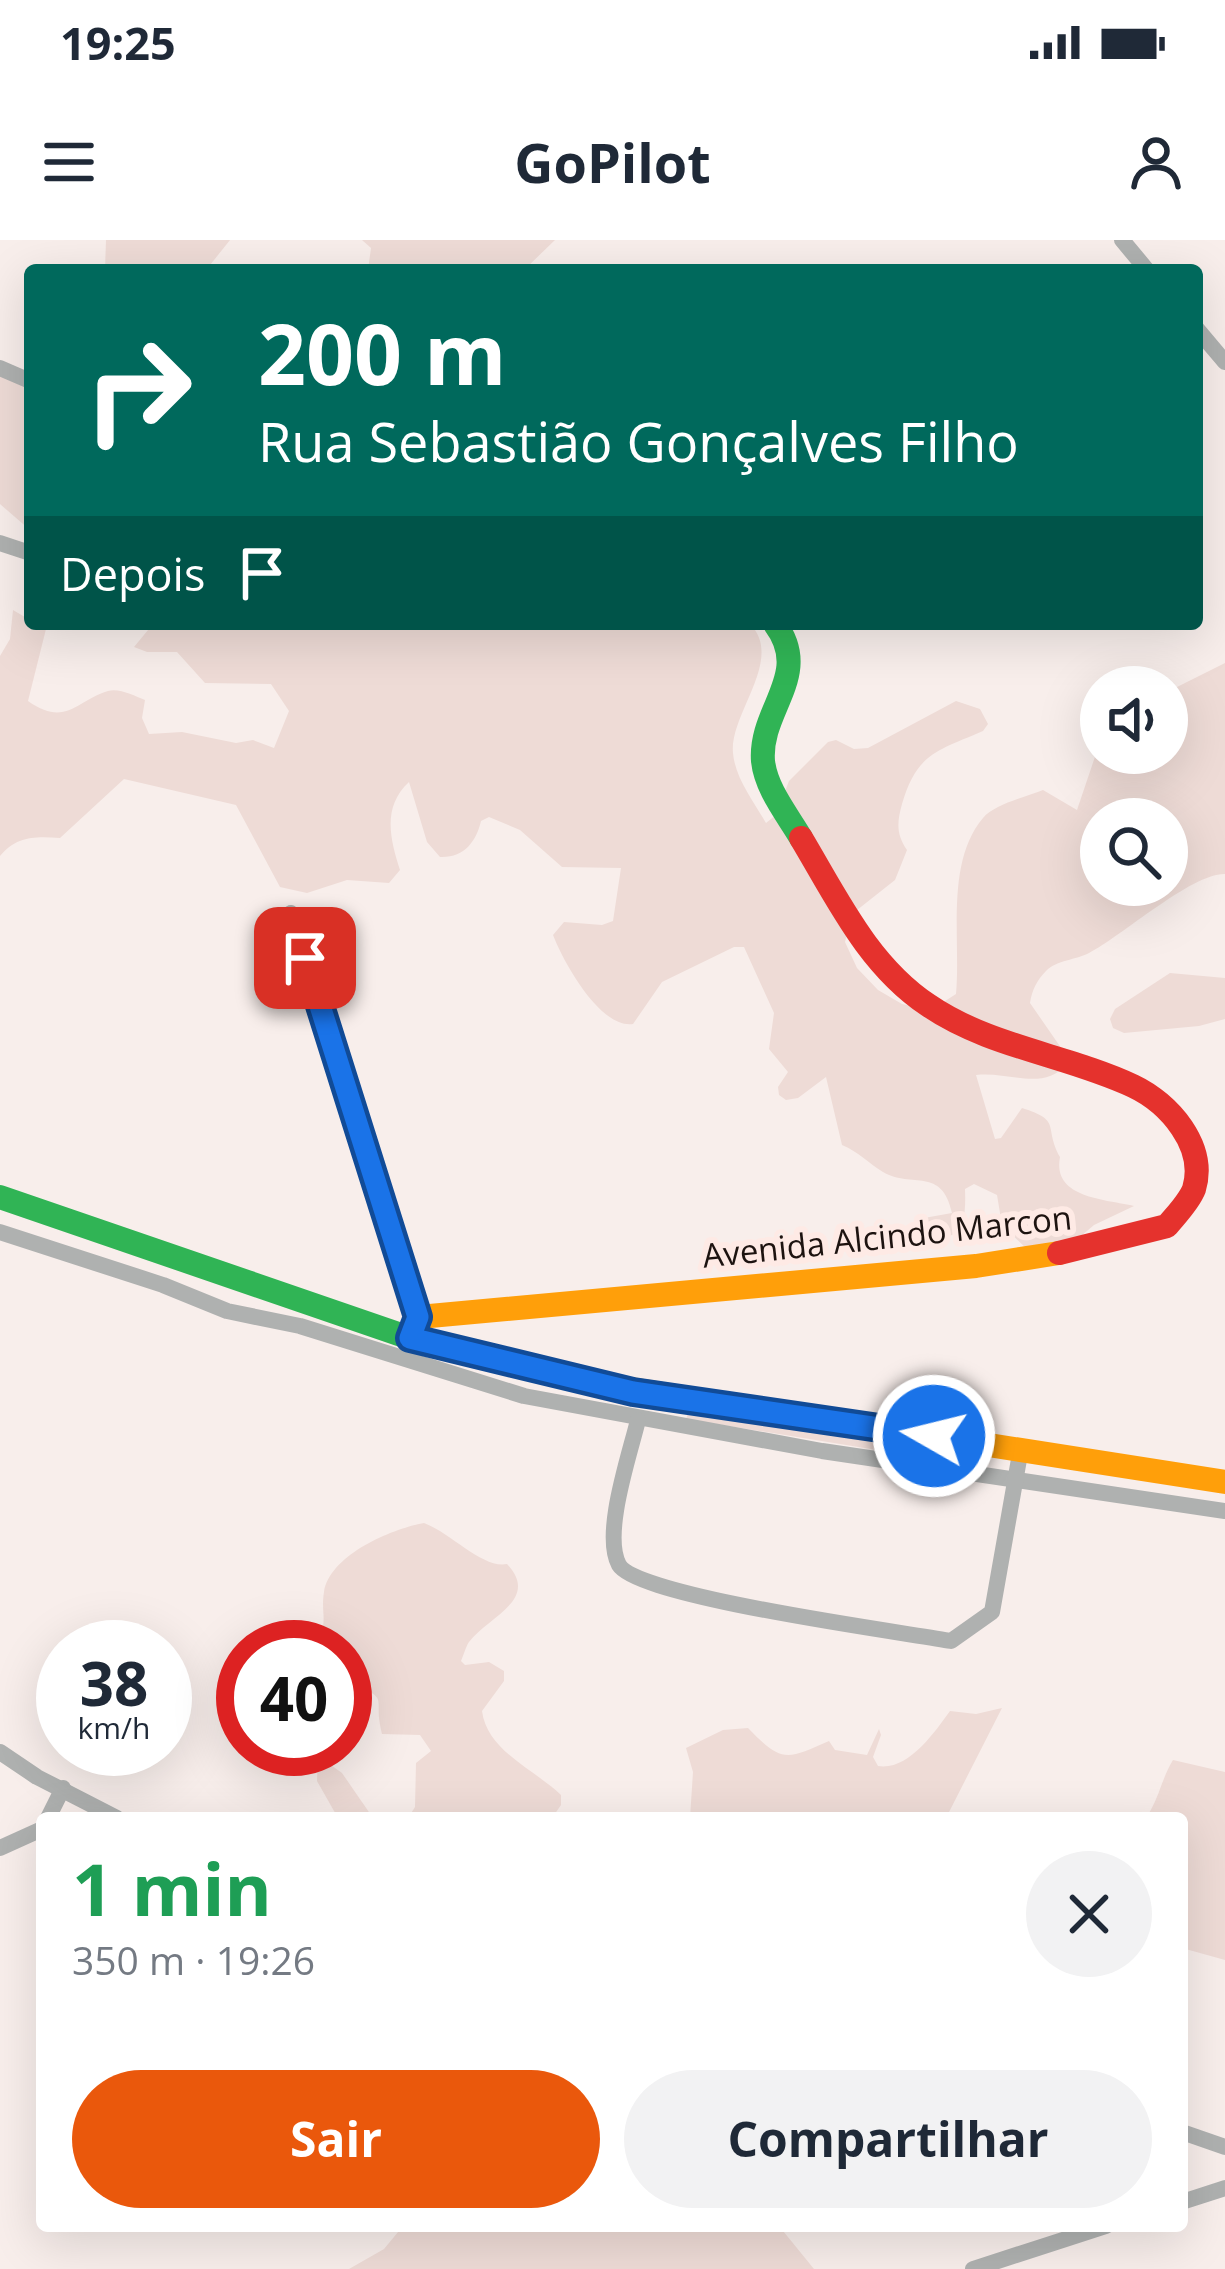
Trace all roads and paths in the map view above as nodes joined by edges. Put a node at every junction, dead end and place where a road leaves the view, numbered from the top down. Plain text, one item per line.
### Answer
1 (1122, 240) edge
2 (1142, 264) edge
3 (1203, 336) edge
4 (1225, 362) edge
5 (780, 630) edge
6 (291, 913) dead end
7 (0, 1198) edge
8 (0, 1232) edge
9 (239, 1279) junction
10 (227, 1311) junction
11 (303, 1314) junction
12 (411, 1338) junction
13 (638, 1420) junction
14 (1021, 1448) junction
15 (1015, 1481) junction
16 (1225, 1482) edge
17 (1225, 1511) edge
18 (0, 1752) edge
19 (63, 1788) junction
20 (51, 1812) edge
21 (106, 1812) edge
22 (36, 1832) edge
23 (0, 1847) edge
24 (1188, 2134) edge
25 (1225, 2147) edge
26 (1225, 2188) edge
27 (1188, 2200) edge
28 (1087, 2232) edge
29 (973, 2269) edge

1 - 2 street
3 - 4 street
5 - 12 street, Avenida Alcindo Marcon
6 - 12 street
7 - 9 street
8 - 10 street
9 - 10 street
9 - 11 street
10 - 11 street
11 - 12 street
12 - 13 street
12 - 14 street
13 - 15 street
13 - 15 street
14 - 15 street
14 - 16 street
15 - 17 street
18 - 19 street
19 - 20 street
19 - 21 street
22 - 23 street
24 - 25 street
26 - 27 street
28 - 29 street

